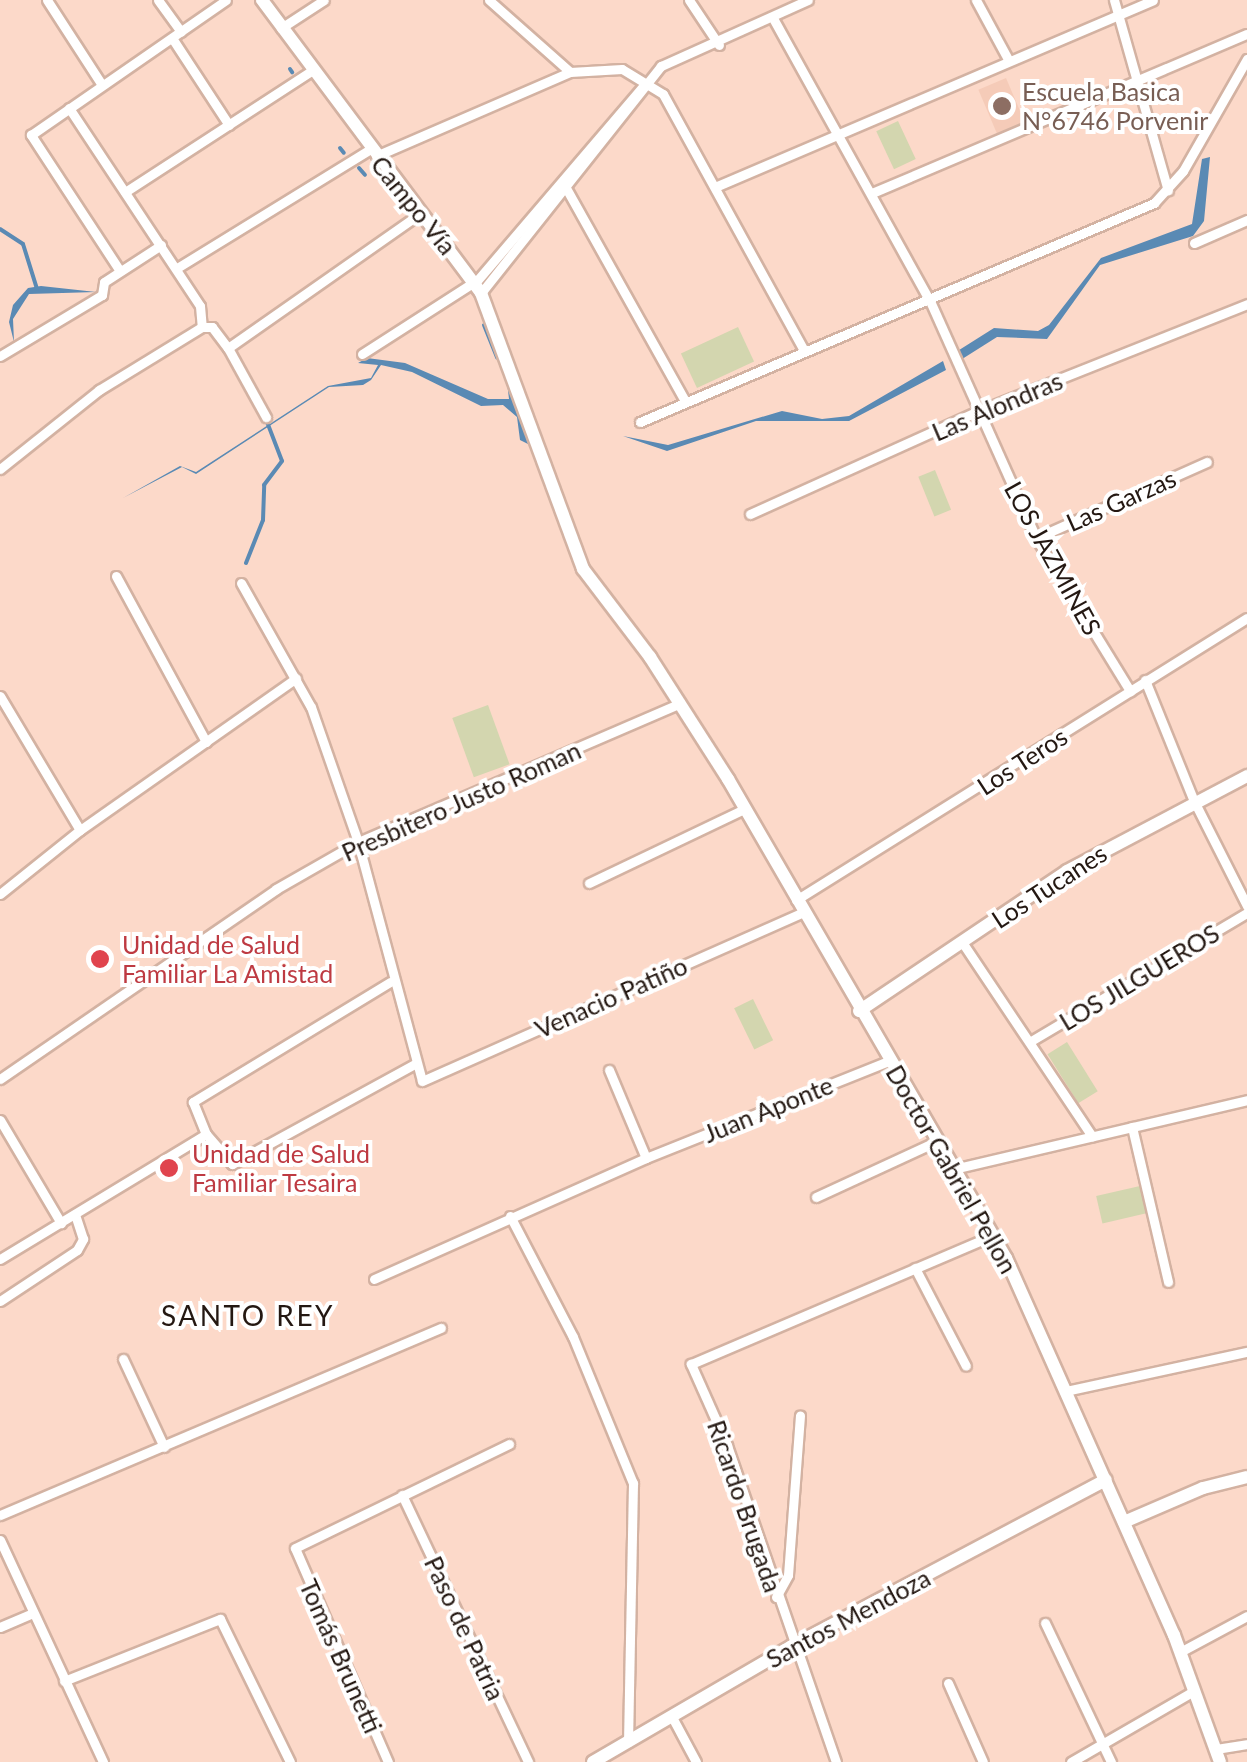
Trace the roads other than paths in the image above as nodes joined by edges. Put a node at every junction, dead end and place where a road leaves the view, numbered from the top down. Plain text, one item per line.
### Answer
1 (48, 0) edge
2 (158, 0) edge
3 (226, 0) edge
4 (262, 0) edge
5 (324, 0) edge
6 (489, 0) edge
7 (689, 0) edge
8 (808, 0) edge
9 (976, 0) edge
10 (1114, 0) edge
11 (1153, 0) edge
12 (1122, 14) junction
13 (774, 20) junction
14 (281, 28) junction
15 (1247, 34) edge
16 (176, 35) junction
17 (719, 44) junction
18 (1247, 59) edge
19 (1009, 61) junction
20 (311, 71) junction
21 (570, 72) junction
22 (1140, 80) junction
23 (648, 82) junction
24 (102, 85) junction
25 (69, 108) junction
26 (229, 125) junction
27 (837, 134) junction
28 (372, 153) junction
29 (564, 185) junction
30 (714, 187) junction
31 (1168, 191) junction
32 (126, 192) junction
33 (872, 193) junction
34 (422, 213) junction
35 (1247, 220) edge
36 (1194, 243) dead end
37 (161, 245) junction
38 (177, 268) junction
39 (120, 271) junction
40 (477, 286) junction
41 (930, 301) junction
42 (1247, 304) edge
43 (202, 321) junction
44 (228, 348) junction
45 (805, 352) junction
46 (362, 354) dead end
47 (0, 356) edge
48 (685, 400) junction
49 (976, 412) junction
50 (266, 417) dead end
51 (640, 422) dead end
52 (543, 450) joint
53 (1207, 462) dead end
54 (0, 468) edge
55 (750, 514) dead end
56 (1036, 538) junction
57 (116, 576) dead end
58 (241, 583) dead end
59 (1247, 618) edge
60 (296, 678) junction
61 (1145, 680) junction
62 (1130, 691) junction
63 (0, 696) edge
64 (680, 702) junction
65 (206, 742) junction
66 (1247, 776) edge
67 (1194, 801) junction
68 (744, 809) junction
69 (80, 830) junction
70 (358, 842) junction
71 (589, 883) dead end
72 (0, 894) edge
73 (797, 907) junction
74 (1247, 910) edge
75 (962, 942) junction
76 (390, 982) junction
77 (859, 1011) junction
78 (1031, 1042) junction
79 (889, 1061) junction
80 (414, 1064) junction
81 (609, 1070) dead end
82 (0, 1079) edge
83 (1247, 1100) edge
84 (0, 1120) edge
85 (1132, 1127) junction
86 (206, 1134) junction
87 (1092, 1136) junction
88 (937, 1142) junction
89 (646, 1158) junction
90 (953, 1169) junction
91 (816, 1197) dead end
92 (75, 1214) junction
93 (510, 1216) junction
94 (61, 1223) junction
95 (993, 1236) junction
96 (0, 1259) edge
97 (915, 1268) junction
98 (374, 1279) dead end
99 (1168, 1282) dead end
100 (0, 1300) edge
101 (441, 1328) dead end
102 (1247, 1352) edge
103 (123, 1359) dead end
104 (966, 1366) dead end
105 (1066, 1391) junction
106 (800, 1415) dead end
107 (509, 1444) dead end
108 (164, 1447) junction
109 (1247, 1478) edge
110 (1106, 1480) junction
111 (402, 1495) junction
112 (0, 1515) edge
113 (1124, 1522) junction
114 (0, 1540) edge
115 (776, 1597) junction
116 (33, 1613) junction
117 (1247, 1616) edge
118 (1045, 1623) dead end
119 (0, 1627) edge
120 (792, 1646) junction
121 (1180, 1652) junction
122 (64, 1681) junction
123 (948, 1684) dead end
124 (1195, 1690) junction
125 (672, 1716) junction
126 (628, 1742) junction
127 (1106, 1744) junction
128 (1247, 1744) edge
129 (1218, 1755) edge
130 (103, 1762) edge
131 (290, 1762) edge
132 (388, 1762) edge
133 (528, 1762) edge
134 (594, 1762) edge
135 (696, 1762) edge
136 (836, 1762) edge
137 (983, 1762) edge
138 (1071, 1762) edge
139 (1111, 1762) edge

1 - 24 street
2 - 16 street
3 - 16 street
4 - 14 street, Campo Vía
5 - 14 street
6 - 21 street
7 - 17 street
8 - 13 street
9 - 19 street
10 - 12 street
11 - 12 street
12 - 19 street
12 - 22 street
13 - 17 street
13 - 27 street, LOS JAZMINES
14 - 20 street, Campo Vía
15 - 22 street
16 - 24 street
16 - 26 street
17 - 23 street
18 - 31 street
19 - 27 street
20 - 26 street
20 - 28 street, Campo Vía
21 - 23 street
21 - 28 street
22 - 31 street
22 - 33 street
23 - 29 street
23 - 30 street
24 - 25 street
25 - 32 street
25 - 39 street
26 - 32 street
27 - 30 street
27 - 33 street, LOS JAZMINES
28 - 34 street, Campo Vía
28 - 38 street
29 - 40 street
29 - 48 street
30 - 45 street
31 - 41 street
32 - 37 street
33 - 41 street, LOS JAZMINES
34 - 40 street, Campo Vía
34 - 44 street
35 - 36 street
37 - 38 street
37 - 39 street
38 - 43 street
39 - 47 street
40 - 46 street
40 - 52 street, Campo Vía
41 - 45 street
41 - 49 street, LOS JAZMINES
42 - 49 street, Las Alondras
43 - 44 street
43 - 54 street
44 - 50 street
45 - 48 street
48 - 51 street
49 - 55 street, Las Alondras
49 - 56 street, LOS JAZMINES
52 - 64 street, Doctor Gabriel Pellon
53 - 56 street, Las Garzas
56 - 62 street, LOS JAZMINES
57 - 65 street
58 - 60 street
59 - 61 street, Los Teros
60 - 65 street
60 - 70 street
61 - 62 street, Los Teros
61 - 67 street
62 - 73 street, Los Teros
63 - 69 street
64 - 68 street, Doctor Gabriel Pellon
64 - 70 street, Presbitero Justo Roman
65 - 69 street
66 - 67 street, Los Tucanes
67 - 74 street
67 - 75 street, Los Tucanes
68 - 71 street
68 - 73 street, Doctor Gabriel Pellon
69 - 72 street
70 - 76 street
70 - 82 street, Presbitero Justo Roman
73 - 77 street, Doctor Gabriel Pellon
73 - 80 street, Venacio Patiño
74 - 78 street, LOS JILGUEROS
75 - 77 street, Los Tucanes
75 - 78 street
76 - 80 street
76 - 86 street
77 - 79 street, Doctor Gabriel Pellon
78 - 87 street
79 - 88 street, Doctor Gabriel Pellon
79 - 89 street, Juan Aponte
80 - 86 street
81 - 89 street
83 - 85 street
84 - 94 street
85 - 87 street
85 - 99 street
86 - 92 street
87 - 90 street
88 - 90 street, Doctor Gabriel Pellon
88 - 91 street
89 - 93 street, Juan Aponte
90 - 95 street, Doctor Gabriel Pellon
92 - 94 street
92 - 100 street
93 - 98 street, Juan Aponte
93 - 126 street
94 - 96 street
95 - 97 street
95 - 105 street, Doctor Gabriel Pellon
97 - 104 street
97 - 115 street, Ricardo Brugada
101 - 108 street
102 - 105 street
103 - 108 street
105 - 110 street, Doctor Gabriel Pellon
106 - 115 street
107 - 111 street
108 - 112 street
109 - 113 street
110 - 113 street, Doctor Gabriel Pellon
110 - 120 street, Santos Mendoza
111 - 132 street, Tomás Brunetti
111 - 133 street, Paso de Patria
113 - 121 street, Doctor Gabriel Pellon
114 - 116 street
115 - 120 street, Ricardo Brugada
116 - 119 street
116 - 122 street
117 - 121 street
118 - 127 street
120 - 125 street, Santos Mendoza
120 - 136 street, Ricardo Brugada
121 - 124 street, Doctor Gabriel Pellon
122 - 130 street
122 - 131 street
123 - 137 street
124 - 127 street
124 - 129 street, Doctor Gabriel Pellon
125 - 126 street, Santos Mendoza
125 - 135 street
126 - 134 street, Santos Mendoza
127 - 138 street
127 - 139 street
128 - 129 street

